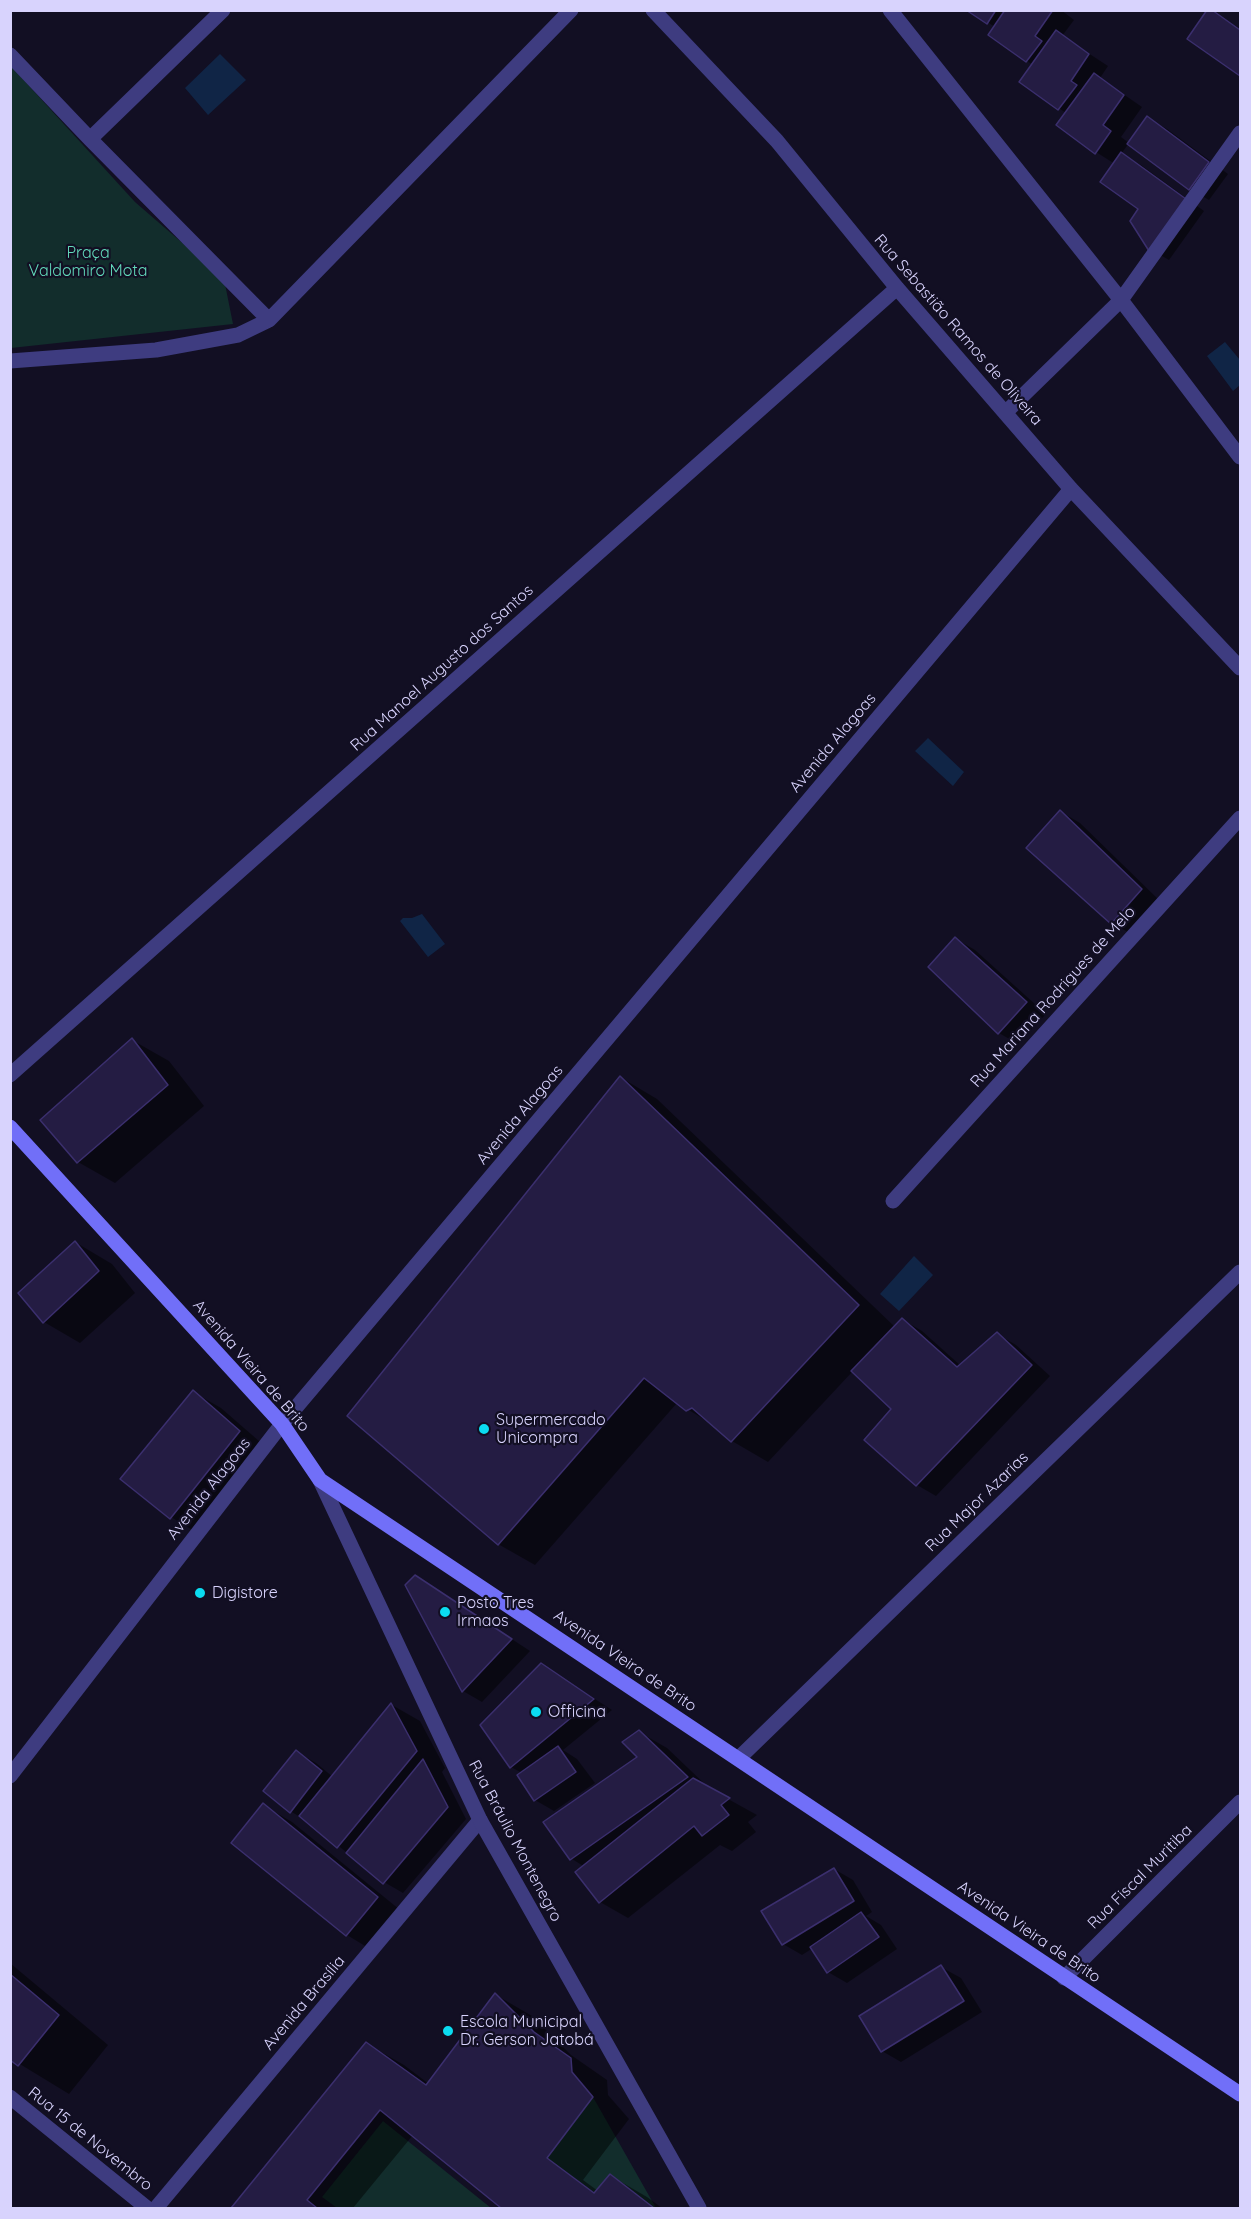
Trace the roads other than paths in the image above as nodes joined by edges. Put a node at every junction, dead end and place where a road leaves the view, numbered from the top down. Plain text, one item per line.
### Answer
1 (223, 10) edge
2 (571, 10) edge
3 (653, 10) edge
4 (890, 10) edge
5 (10, 55) edge
6 (1240, 133) edge
7 (90, 139) junction
8 (897, 288) junction
9 (1121, 300) junction
10 (269, 320) junction
11 (10, 361) edge
12 (1005, 413) junction
13 (1240, 457) edge
14 (1071, 489) junction
15 (1240, 668) edge
16 (1240, 818) edge
17 (10, 1075) edge
18 (10, 1127) edge
19 (892, 1201) dead end
20 (1240, 1272) edge
21 (282, 1424) junction
22 (320, 1480) junction
23 (739, 1758) junction
24 (10, 1776) edge
25 (1240, 1802) edge
26 (480, 1820) junction
27 (1064, 1977) junction
28 (1240, 2094) edge
29 (10, 2097) edge
30 (147, 2208) edge
31 (156, 2208) edge
32 (699, 2208) edge

1 - 7 street
2 - 10 street
3 - 8 street, Rua Sebastião Ramos de Oliveira
4 - 9 street
5 - 7 street
6 - 9 street
7 - 10 street
8 - 12 street, Rua Sebastião Ramos de Oliveira
8 - 17 street, Rua Manoel Augusto dos Santos
9 - 12 street
9 - 13 street
10 - 11 street
12 - 14 street, Rua Sebastião Ramos de Oliveira
14 - 15 street, Rua Sebastião Ramos de Oliveira
14 - 21 street, Avenida Alagoas
16 - 19 street, Rua Mariana Rodrigues de Melo
18 - 21 main road, Avenida Vieira de Brito
20 - 23 street, Rua Major Azarias
21 - 22 main road, Avenida Vieira de Brito
21 - 24 street, Avenida Alagoas
22 - 23 main road, Avenida Vieira de Brito
22 - 26 street, Rua Bráulio Montenegro
23 - 27 main road, Avenida Vieira de Brito
25 - 27 street, Rua Fiscal Muritiba
26 - 31 street, Avenida Brasília
26 - 32 street, Rua Bráulio Montenegro
27 - 28 main road, Avenida Vieira de Brito
29 - 30 street, Rua 15 de Novembro

